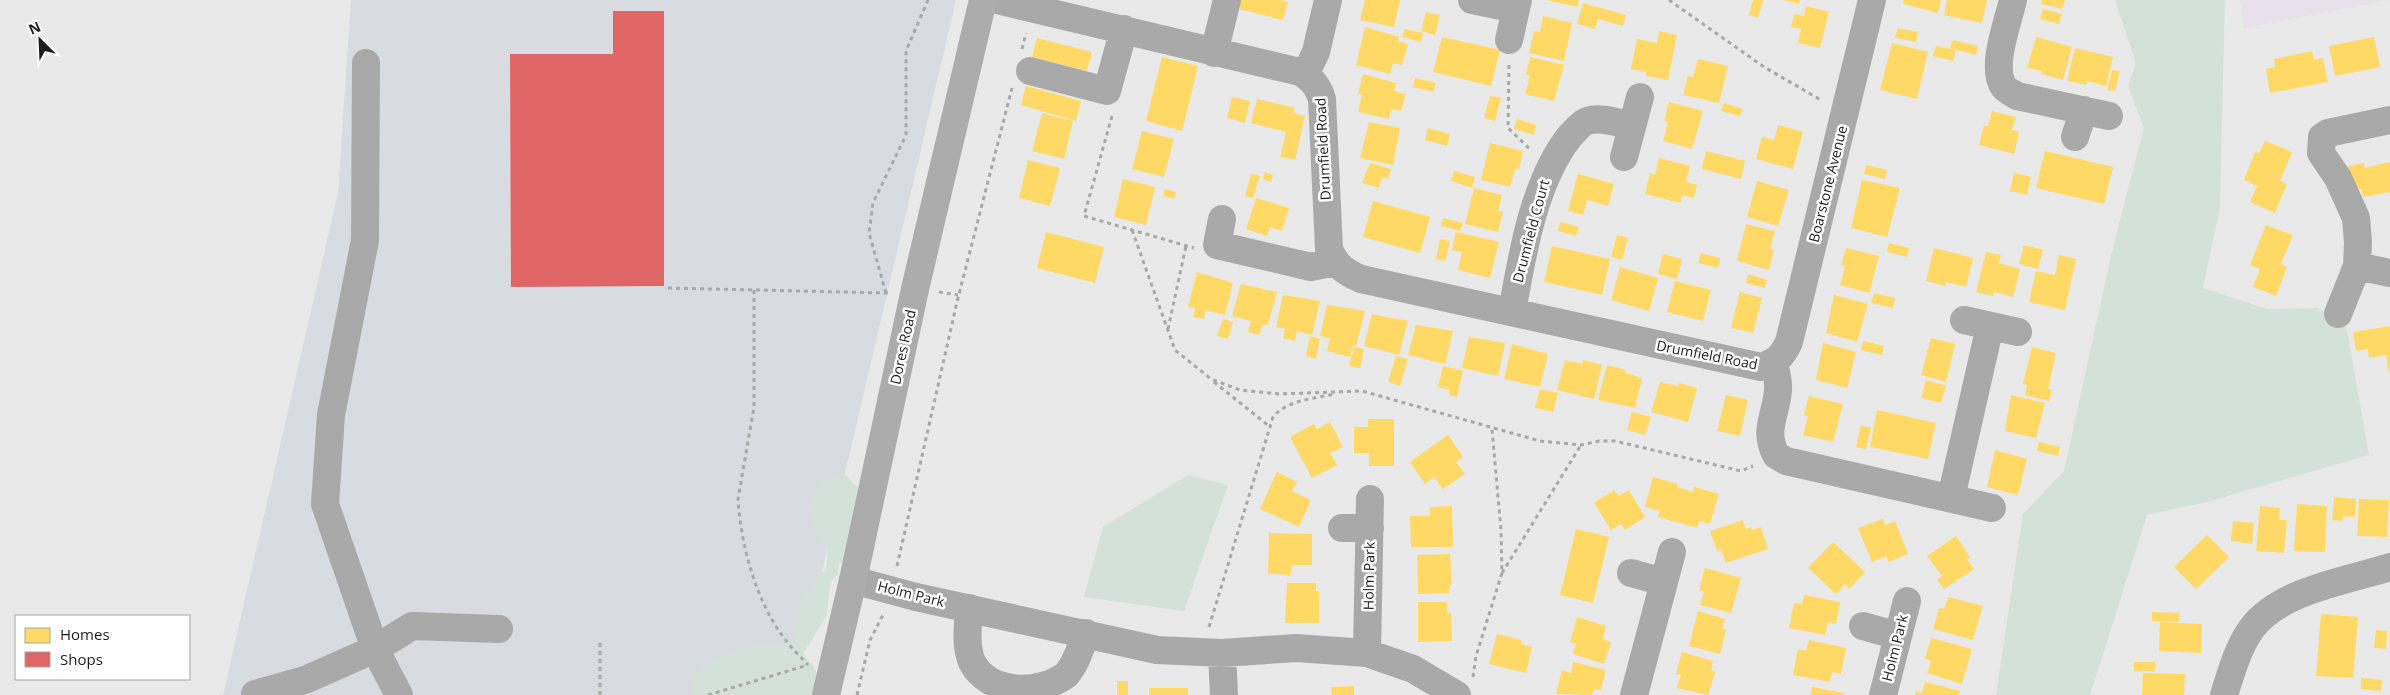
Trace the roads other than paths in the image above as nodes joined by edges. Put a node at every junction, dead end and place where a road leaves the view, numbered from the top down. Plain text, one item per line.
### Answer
1 (983, 0) edge
2 (997, 0) edge
3 (1227, 0) edge
4 (1328, 0) edge
5 (1472, 0) edge
6 (1872, 0) edge
7 (2013, 0) edge
8 (1517, 4) edge
9 (1124, 29) junction
10 (1509, 40) road end
11 (1214, 53) junction
12 (366, 63) dead end
13 (1021, 70) road end
14 (1305, 75) junction
15 (1640, 97) dead end
16 (2390, 120) edge
17 (1632, 126) junction
18 (2075, 137) dead end
19 (1624, 157) dead end
20 (1220, 232) road end
21 (1334, 262) junction
22 (2358, 266) junction
23 (2390, 273) edge
24 (1512, 312) junction
25 (2338, 314) dead end
26 (1964, 320) dead end
27 (1990, 326) junction
28 (2018, 332) dead end
29 (1774, 363) junction
30 (1950, 498) junction
31 (1370, 499) dead end
32 (1992, 508) dead end
33 (1342, 528) dead end
34 (1370, 528) junction
35 (1672, 552) dead end
36 (2390, 567) edge
37 (1630, 573) dead end
38 (853, 580) junction
39 (1664, 582) junction
40 (1907, 601) dead end
41 (969, 608) junction
42 (1863, 626) dead end
43 (499, 629) dead end
44 (1086, 633) junction
45 (1898, 636) junction
46 (375, 649) junction
47 (1222, 653) junction
48 (1367, 653) junction
49 (821, 678) edge
50 (299, 688) edge
51 (1465, 690) edge
52 (255, 694) edge
53 (399, 695) edge
54 (1012, 695) edge
55 (1224, 695) edge
56 (1634, 695) edge
57 (1883, 695) edge
58 (2224, 695) edge

1 - 38 main road, Dores Road
2 - 9 street
3 - 11 street
4 - 14 street
5 - 8 street
6 - 29 street, Boarstone Avenue
7 - 18 street
8 - 10 street
9 - 11 street
9 - 13 street
11 - 14 street
12 - 46 street
14 - 21 street, Drumfield Road
15 - 17 street
16 - 22 street
17 - 19 street
17 - 24 street, Drumfield Court
20 - 21 street
21 - 24 street, Drumfield Road
22 - 23 street
22 - 25 street
24 - 29 street, Drumfield Road
26 - 27 street
27 - 28 street
27 - 30 street
29 - 30 street, Drumfield Road
30 - 32 street
31 - 34 street, Holm Park
33 - 34 street
34 - 48 street, Holm Park
35 - 39 street
36 - 58 street
37 - 39 street
38 - 41 street, Holm Park
38 - 49 main road, Dores Road
39 - 56 street
40 - 45 street, Holm Park
41 - 44 street, Holm Park
41 - 54 street
42 - 45 street
43 - 46 street
44 - 47 street, Holm Park
44 - 54 street
45 - 57 street, Holm Park
46 - 50 street
46 - 53 street
47 - 48 street, Holm Park
47 - 55 street
48 - 51 street, Holm Park
50 - 52 street

